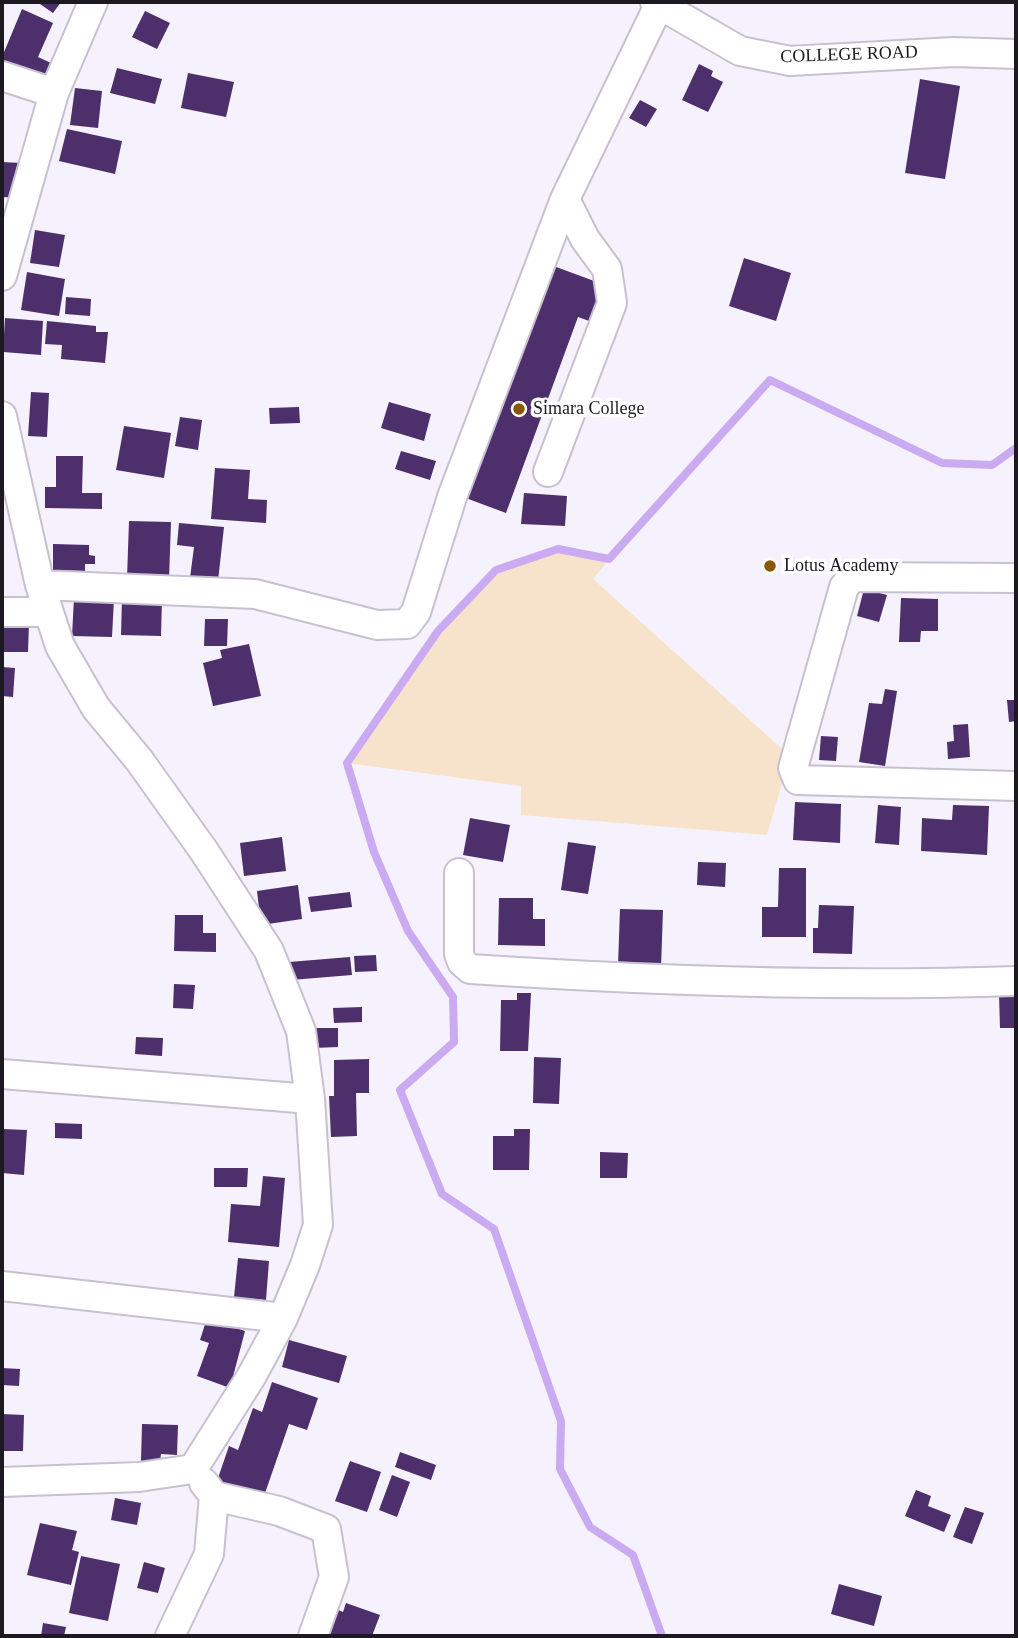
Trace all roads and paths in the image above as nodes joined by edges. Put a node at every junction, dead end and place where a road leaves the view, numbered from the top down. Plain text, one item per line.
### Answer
1 (93, 2) edge
2 (657, 4) edge
3 (1016, 54) edge
4 (2, 76) edge
5 (54, 93) junction
6 (565, 199) junction
7 (12, 204) edge
8 (2, 276) edge
9 (2, 416) edge
10 (548, 472) dead end
11 (1016, 578) edge
12 (44, 599) junction
13 (2, 612) edge
14 (1016, 786) edge
15 (459, 873) dead end
16 (1016, 981) edge
17 (2, 1074) edge
18 (310, 1099) junction
19 (2, 1286) edge
20 (283, 1318) junction
21 (192, 1469) junction
22 (2, 1482) edge
23 (214, 1496) junction
24 (170, 1636) edge
25 (313, 1636) edge

1 - 5 street
2 - 3 street, COLLEGE ROAD
2 - 6 street
4 - 5 street
5 - 7 street
6 - 10 street
6 - 12 street
7 - 8 street
9 - 12 street
11 - 14 street
12 - 13 street
12 - 18 street
15 - 16 street
17 - 18 street
18 - 20 street
19 - 20 street
20 - 21 street
21 - 22 street
21 - 23 street
23 - 24 street
23 - 25 street

